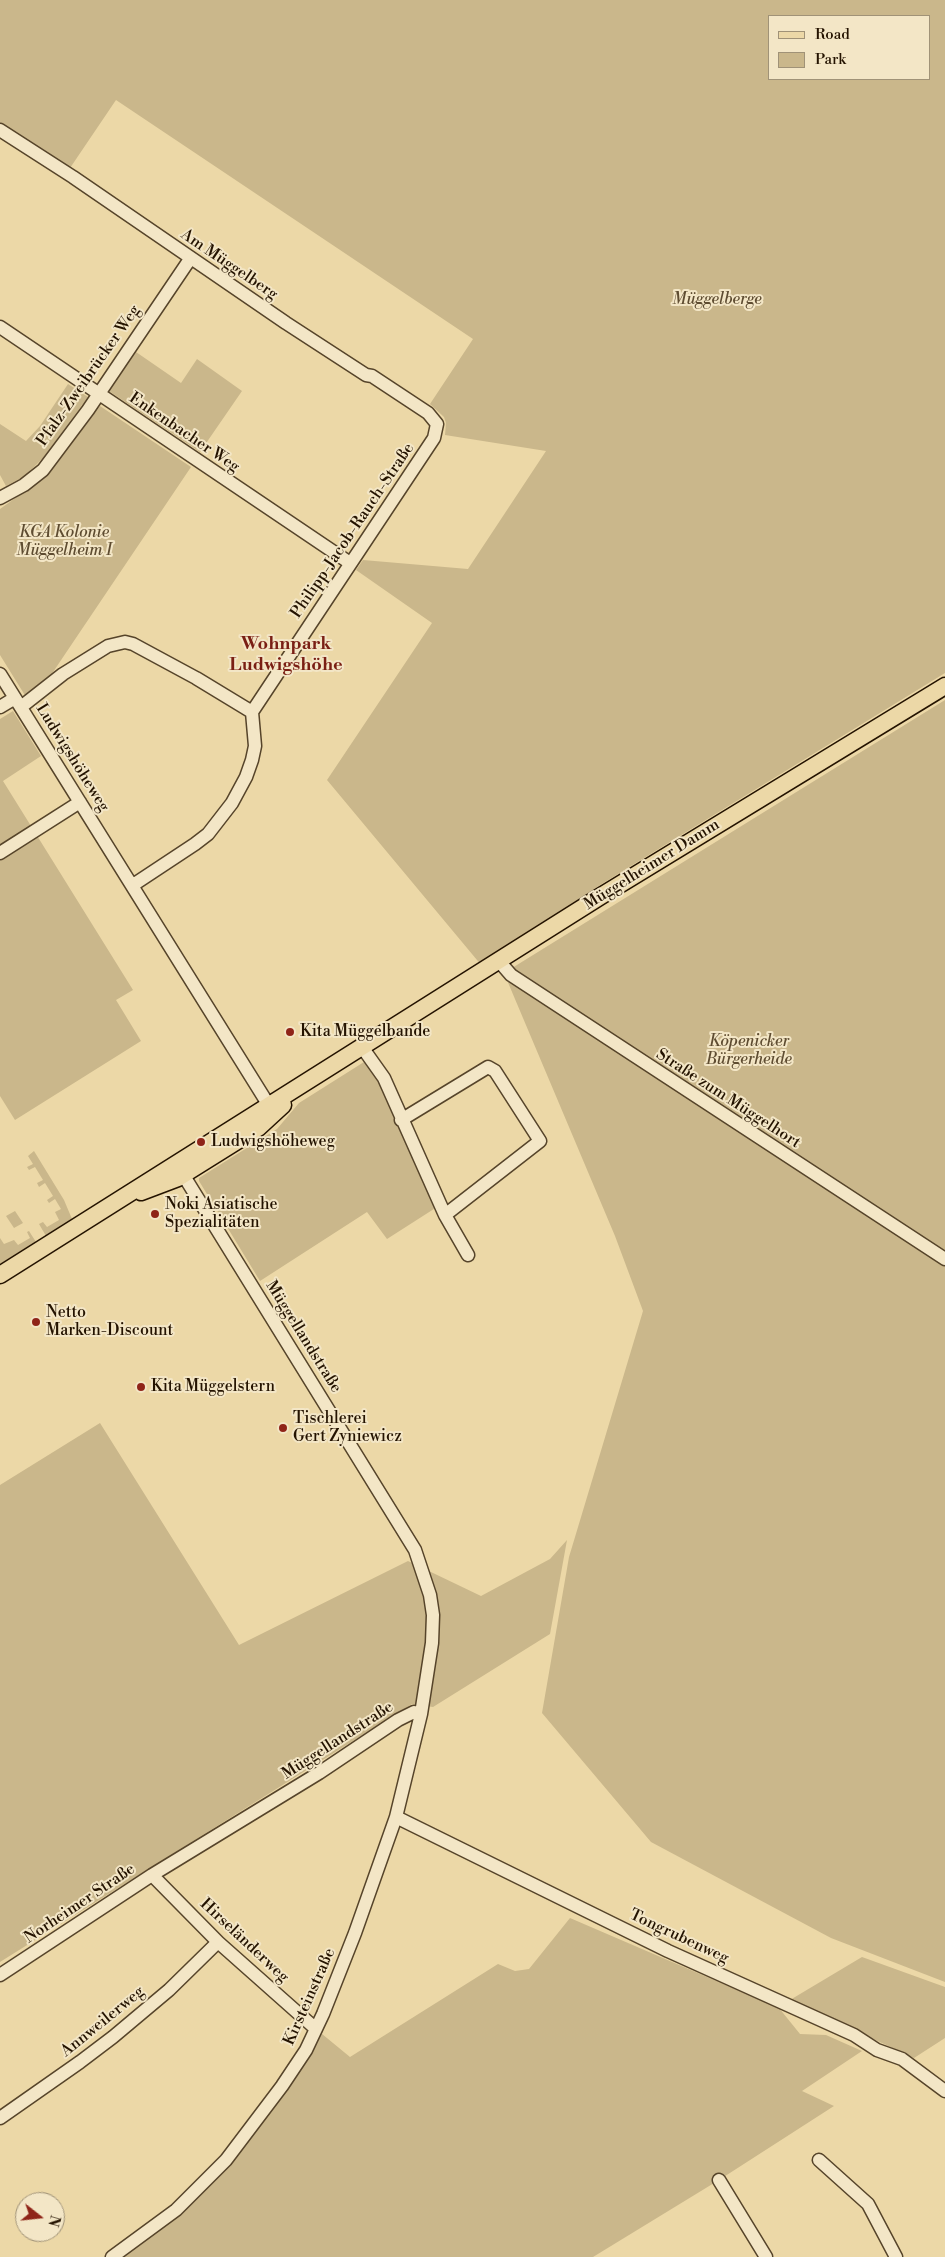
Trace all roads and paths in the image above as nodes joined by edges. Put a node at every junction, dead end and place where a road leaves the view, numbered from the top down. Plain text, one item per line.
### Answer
1 (0, 130) edge
2 (190, 259) junction
3 (0, 327) edge
4 (99, 394) junction
5 (437, 427) joint
6 (0, 498) edge
7 (350, 563) junction
8 (0, 674) edge
9 (945, 686) edge
10 (18, 702) junction
11 (0, 707) edge
12 (252, 712) junction
13 (80, 802) junction
14 (0, 853) edge
15 (133, 885) junction
16 (498, 960) junction
17 (362, 1047) junction
18 (271, 1110) junction
19 (401, 1120) junction
20 (179, 1169) junction
21 (446, 1215) junction
22 (468, 1255) dead end
23 (945, 1259) edge
24 (0, 1275) edge
25 (421, 1714) junction
26 (396, 1817) junction
27 (152, 1875) junction
28 (218, 1942) junction
29 (0, 1974) edge
30 (316, 2029) junction
31 (945, 2091) edge
32 (0, 2118) edge
33 (819, 2160) dead end
34 (719, 2180) dead end
35 (112, 2257) edge
36 (766, 2257) edge
37 (896, 2257) edge

1 - 2 street, Am Müggelberg
2 - 4 street, Pfalz-Zweibrücker Weg
2 - 5 street, Am Müggelberg
3 - 4 street, Enkenbacher Weg
4 - 6 street, Pfalz-Zweibrücker Weg
4 - 7 street, Enkenbacher Weg
5 - 7 street, Philipp-Jacob-Rauch-Straße
7 - 12 street, Philipp-Jacob-Rauch-Straße
8 - 10 street, Ludwigshöheweg
9 - 16 main road, Müggelheimer Damm
10 - 11 street
10 - 12 street
10 - 13 street, Ludwigshöheweg
12 - 15 street
13 - 14 street
13 - 15 street, Ludwigshöheweg
15 - 18 street, Ludwigshöheweg
16 - 17 main road, Müggelheimer Damm
16 - 23 street, Straße zum Müggelhort
17 - 18 main road, Müggelheimer Damm
17 - 19 street
18 - 20 main road, Müggelheimer Damm
19 - 21 street
19 - 21 street
20 - 24 main road, Müggelheimer Damm
20 - 25 street, Müggellandstraße
21 - 22 street
25 - 26 street, Kirsteinstraße
25 - 27 street, Müggellandstraße
26 - 30 street, Kirsteinstraße
26 - 31 street, Tongrubenweg
27 - 28 street, Hirseländerweg
27 - 29 street, Norheimer Straße
28 - 30 street, Hirseländerweg
28 - 32 street, Annweilerweg
30 - 35 street, Kirsteinstraße
33 - 37 street
34 - 36 street

